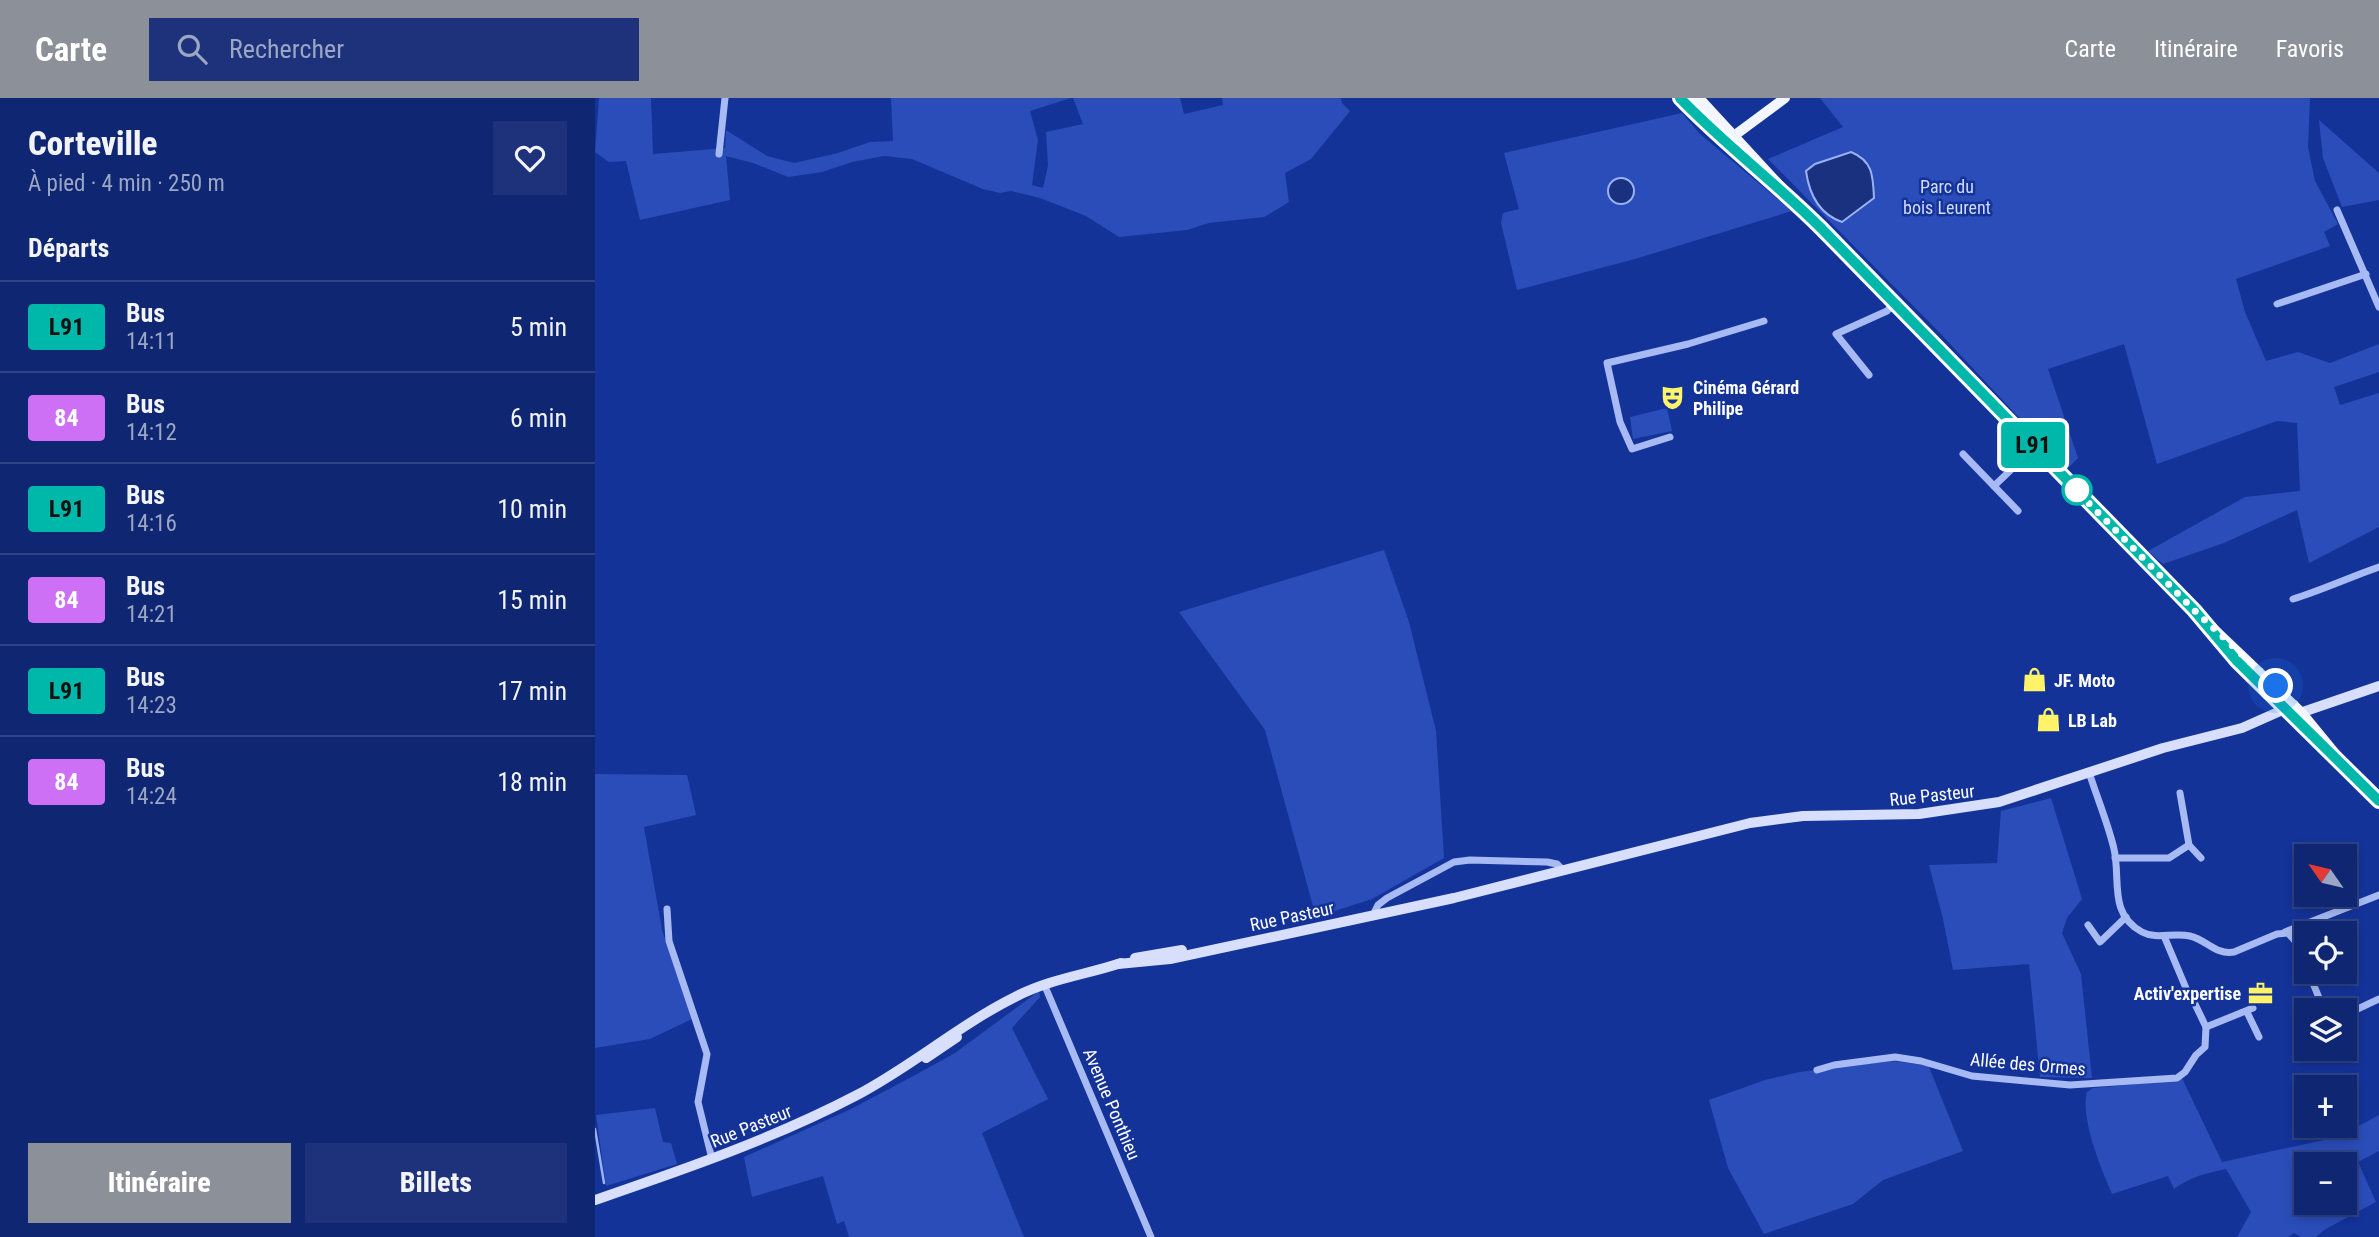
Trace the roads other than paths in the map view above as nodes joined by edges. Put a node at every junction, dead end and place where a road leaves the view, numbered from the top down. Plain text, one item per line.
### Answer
1 (725, 98) edge
2 (1688, 98) edge
3 (1699, 98) edge
4 (1785, 98) edge
5 (1731, 138) junction
6 (719, 155) dead end
7 (2337, 210) dead end
8 (2366, 274) junction
9 (1895, 303) junction
10 (2277, 304) dead end
11 (2379, 307) edge
12 (1764, 321) dead end
13 (1869, 375) dead end
14 (1670, 437) dead end
15 (2035, 447) junction
16 (1963, 454) dead end
17 (1994, 486) junction
18 (2018, 511) dead end
19 (2379, 567) edge
20 (2293, 599) dead end
21 (2379, 686) edge
22 (2294, 710) junction
23 (2089, 772) junction
24 (2180, 793) dead end
25 (2379, 801) edge
26 (2189, 845) junction
27 (2115, 858) junction
28 (2201, 858) dead end
29 (1564, 871) junction
30 (2379, 895) edge
31 (667, 909) dead end
32 (1373, 915) junction
33 (2126, 917) junction
34 (2088, 926) dead end
35 (2284, 933) junction
36 (2164, 936) junction
37 (2294, 938) edge
38 (1044, 984) junction
39 (2379, 999) edge
40 (2357, 1009) edge
41 (2206, 1027) junction
42 (2259, 1037) dead end
43 (1817, 1070) dead end
44 (712, 1159) junction
45 (595, 1199) edge
46 (1151, 1237) edge

1 - 6 street
2 - 5 main road
3 - 5 main road
4 - 5 main road
5 - 9 main road
7 - 8 street
8 - 10 street
8 - 11 street
9 - 13 street
9 - 15 main road
12 - 14 street
15 - 17 street
15 - 22 main road
16 - 17 street
17 - 18 street
19 - 20 street
21 - 22 main road, Rue Pasteur
22 - 23 main road, Rue Pasteur
22 - 25 main road
23 - 27 street
23 - 29 main road, Rue Pasteur
24 - 26 street
26 - 27 street
26 - 28 street
27 - 33 street
29 - 32 main road, Rue Pasteur
29 - 32 street
30 - 35 street
31 - 44 street
32 - 38 main road, Rue Pasteur
33 - 34 street
33 - 36 street
35 - 36 street
35 - 37 street
36 - 41 street
38 - 44 main road, Rue Pasteur
38 - 46 street, Avenue Ponthieu
39 - 40 street
41 - 42 street
41 - 43 street, Allée des Ormes
44 - 45 main road, Rue Pasteur

